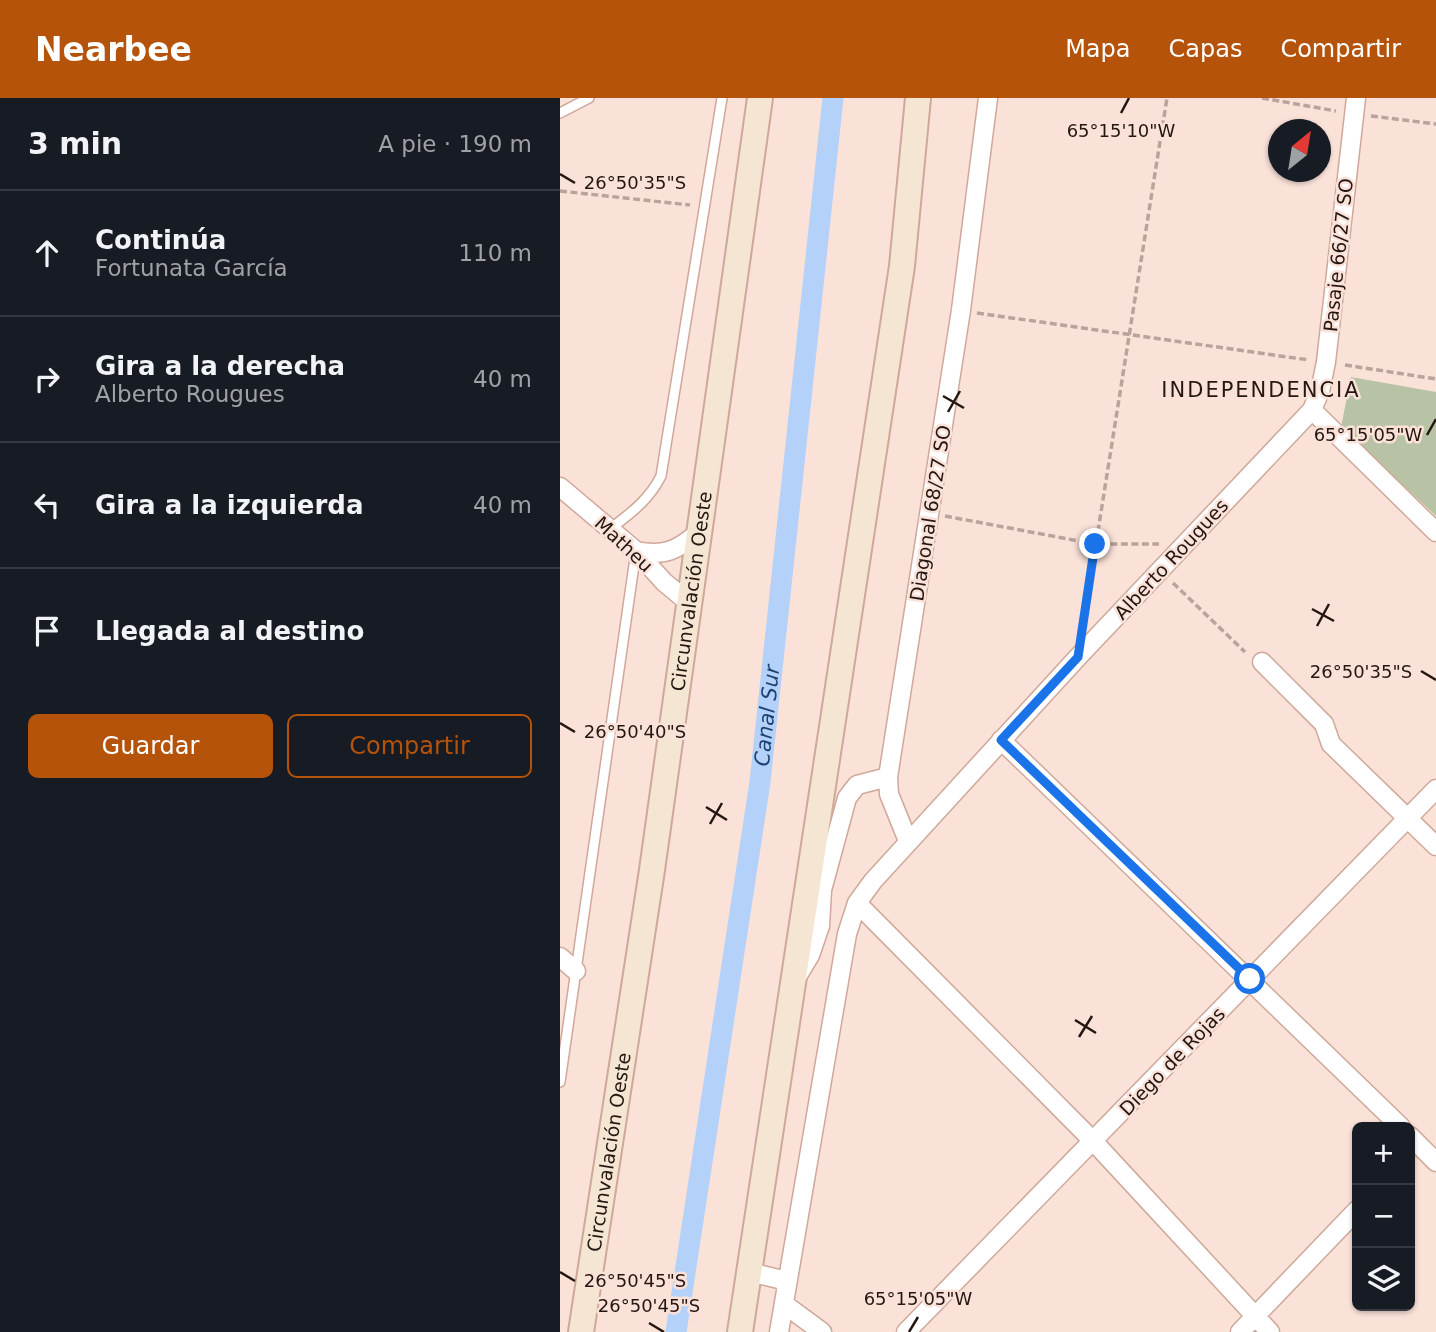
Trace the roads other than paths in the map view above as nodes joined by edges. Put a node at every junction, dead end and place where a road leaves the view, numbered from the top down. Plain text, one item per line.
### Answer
1 (589, 98) edge
2 (723, 98) edge
3 (760, 98) edge
4 (918, 98) edge
5 (988, 98) edge
6 (1356, 98) edge
7 (560, 113) edge
8 (1312, 410) junction
9 (560, 487) edge
10 (610, 528) junction
11 (699, 532) junction
12 (1436, 532) edge
13 (636, 551) junction
14 (688, 602) junction
15 (1262, 662) road end
16 (1001, 740) junction
17 (888, 776) junction
18 (1436, 789) edge
19 (1406, 819) junction
20 (908, 841) junction
21 (1436, 846) edge
22 (857, 903) junction
23 (560, 957) edge
24 (576, 971) junction
25 (1250, 979) junction
26 (793, 983) junction
27 (560, 1083) edge
28 (1396, 1122) edge
29 (1094, 1142) junction
30 (1415, 1146) edge
31 (1436, 1162) edge
32 (1352, 1215) edge
33 (749, 1272) junction
34 (788, 1281) junction
35 (784, 1304) junction
36 (1255, 1316) junction
37 (581, 1332) edge
38 (740, 1332) edge
39 (779, 1332) edge
40 (822, 1332) edge
41 (906, 1332) edge
42 (1240, 1332) edge
43 (1270, 1332) edge

1 - 7 lane
2 - 10 lane
3 - 11 main road, Circunvalación Oeste
4 - 26 main road
5 - 17 street, Diagonal 68/27 SO
6 - 8 street, Pasaje 66/27 SO
8 - 12 street
8 - 16 street, Alberto Rougues
9 - 10 street, Matheu
10 - 13 street, Matheu
11 - 13 street
11 - 14 main road, Circunvalación Oeste
13 - 14 street, Matheu
13 - 24 lane
14 - 37 main road, Circunvalación Oeste
15 - 19 street
16 - 20 street, Alberto Rougues
16 - 25 street
17 - 20 street, Diagonal 68/27 SO
17 - 26 street
18 - 19 street, Diego de Rojas
19 - 21 street
19 - 25 street, Diego de Rojas
20 - 22 street, Alberto Rougues
22 - 29 street
22 - 34 street, Alberto Rougues
23 - 24 street
24 - 27 lane
25 - 28 street
25 - 29 street, Diego de Rojas
26 - 33 main road
29 - 36 street
29 - 41 street, Diego de Rojas
30 - 31 street
32 - 36 street
33 - 34 street
33 - 38 main road
34 - 35 street, Alberto Rougues
35 - 39 street, Alberto Rougues
35 - 40 street
36 - 42 street
36 - 43 street

